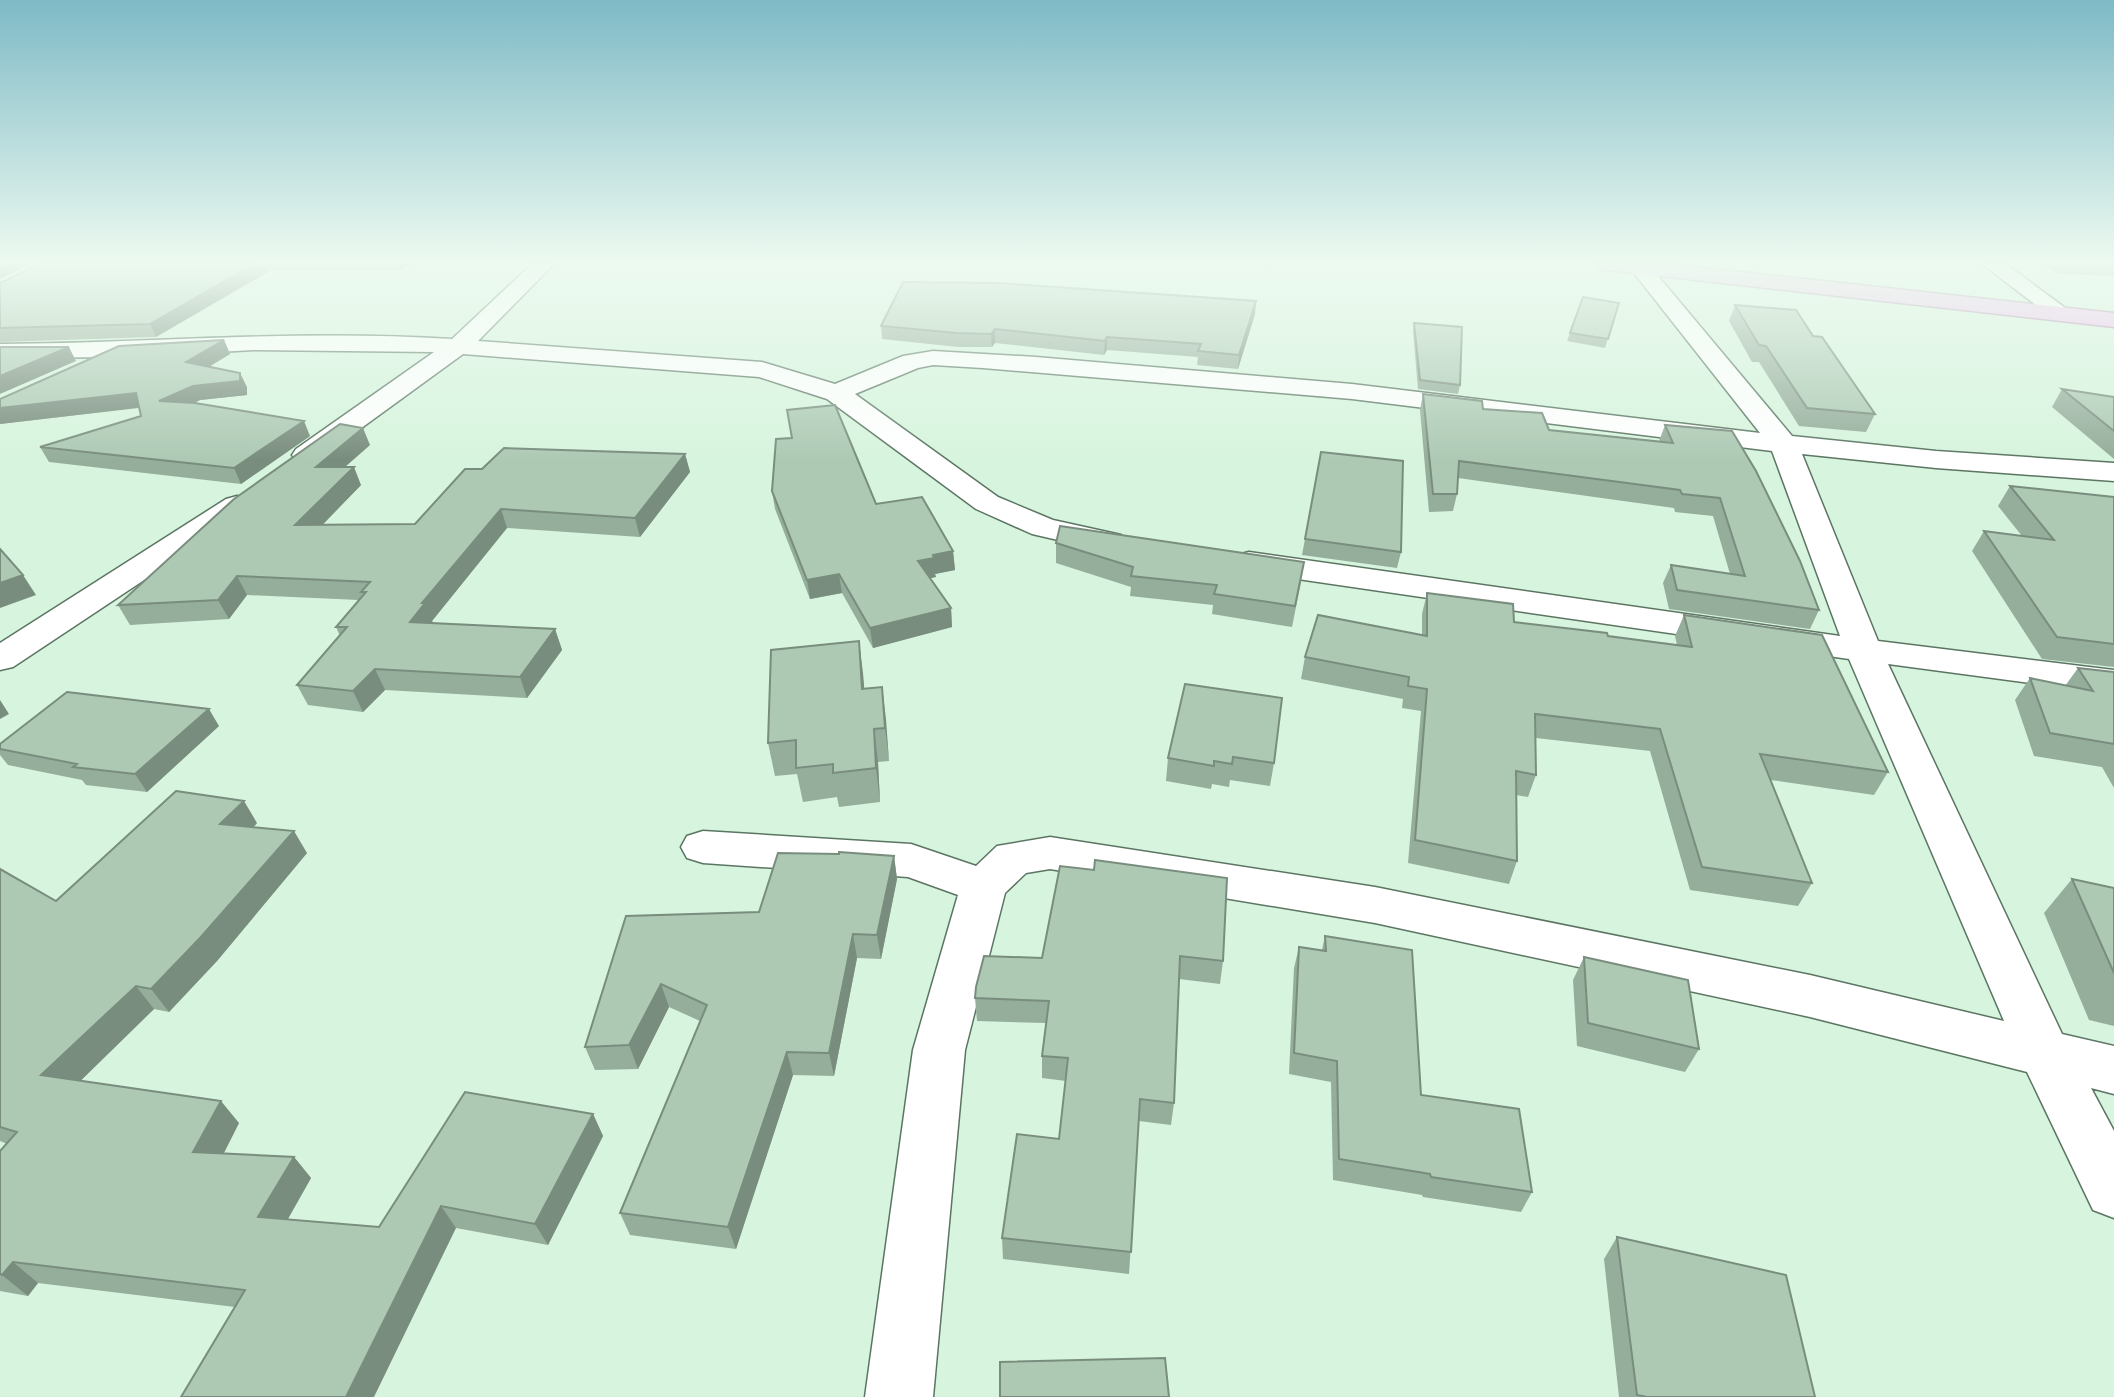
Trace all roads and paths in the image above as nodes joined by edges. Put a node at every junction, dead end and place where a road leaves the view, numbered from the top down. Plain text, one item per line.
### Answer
1 (476, 329) edge
2 (1680, 329) edge
3 (459, 346) junction
4 (126, 349) junction
5 (0, 351) edge
6 (76, 373) edge
7 (836, 393) junction
8 (1784, 445) junction
9 (288, 468) edge
10 (2114, 472) edge
11 (254, 492) edge
12 (1139, 546) edge
13 (1220, 558) edge
14 (1863, 650) junction
15 (0, 660) edge
16 (2114, 682) edge
17 (703, 847) dead end
18 (984, 886) junction
19 (2045, 1054) junction
20 (2114, 1070) edge
21 (2114, 1190) edge
22 (899, 1397) edge

1 - 3 street
2 - 8 street
3 - 4 street
3 - 7 street
3 - 9 street
4 - 5 street
4 - 6 street
7 - 8 street
7 - 12 street
8 - 10 street
8 - 14 street
11 - 15 street
13 - 14 street
14 - 16 street
14 - 19 street
17 - 18 street
18 - 19 street
18 - 22 street
19 - 20 street
19 - 21 street

